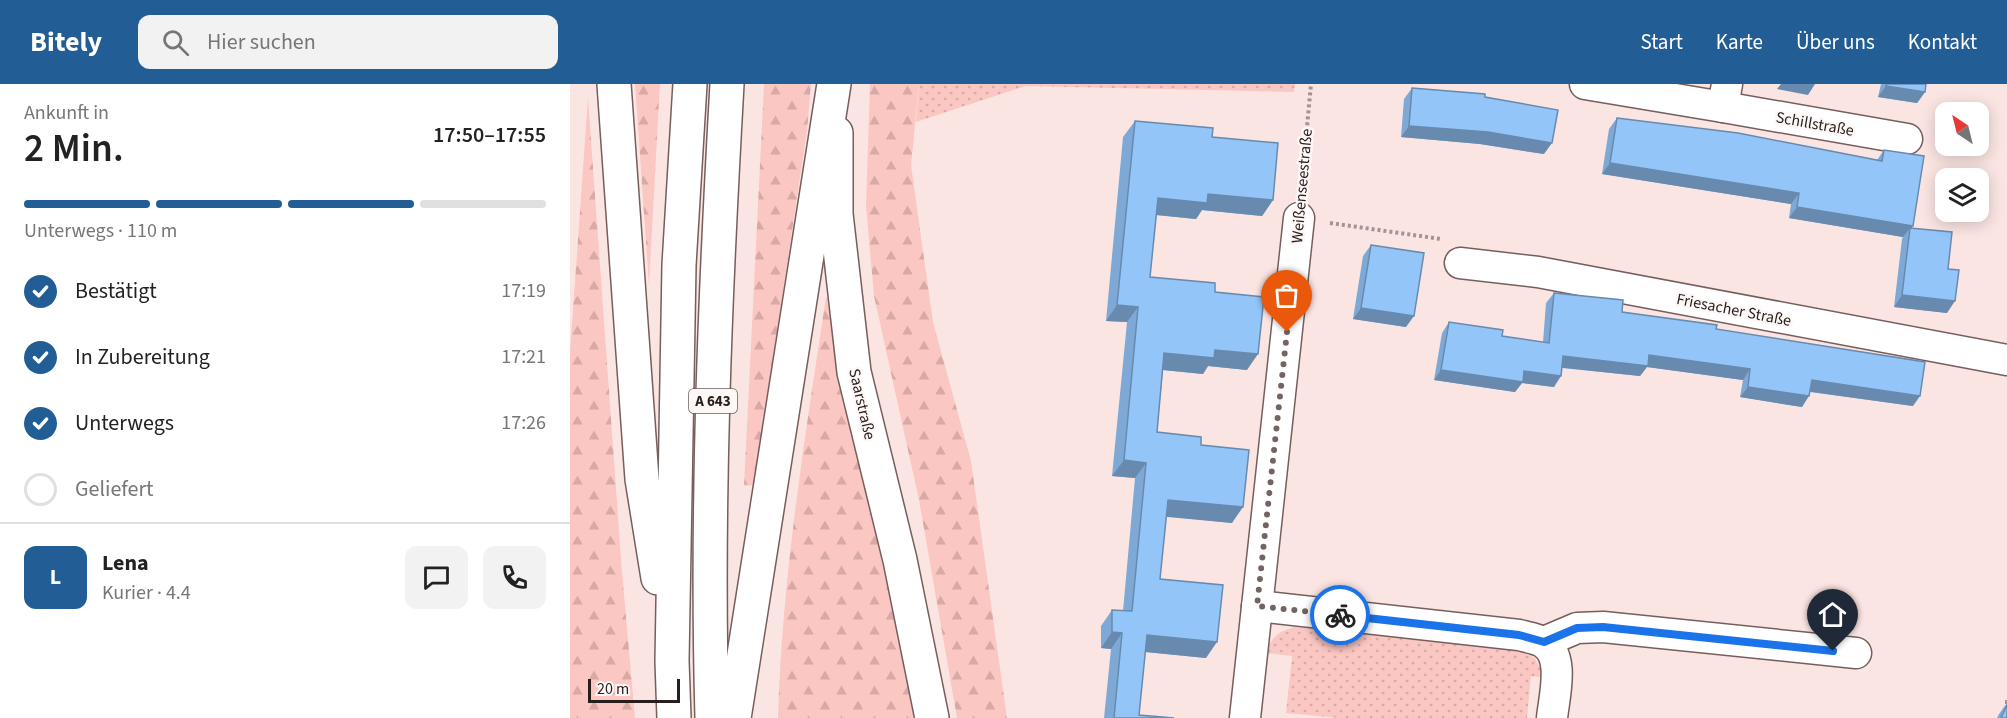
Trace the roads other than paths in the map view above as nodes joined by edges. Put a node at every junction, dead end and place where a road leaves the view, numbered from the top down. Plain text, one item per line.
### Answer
1 (614, 84) edge
2 (690, 84) edge
3 (727, 84) edge
4 (836, 84) edge
5 (1585, 84) edge
6 (1725, 95) edge
7 (1907, 139) dead end
8 (1299, 218) road end
9 (1460, 263) road end
10 (2007, 360) edge
11 (1257, 606) junction
12 (1544, 642) junction
13 (1856, 653) dead end
14 (672, 661) junction
15 (674, 718) edge
16 (712, 718) edge
17 (734, 718) edge
18 (932, 718) edge
19 (1245, 718) edge
20 (1552, 718) edge

1 - 14 main road
2 - 14 main road, A 643
3 - 16 main road, A 643
4 - 17 main road
4 - 18 main road, Saarstraße
5 - 6 street, Schillstraße
6 - 7 street, Schillstraße
8 - 11 street, Weißenseestraße
9 - 10 street, Friesacher Straße
11 - 12 street
11 - 19 street, Weißenseestraße
12 - 13 street
12 - 20 street
14 - 15 main road, A 643

